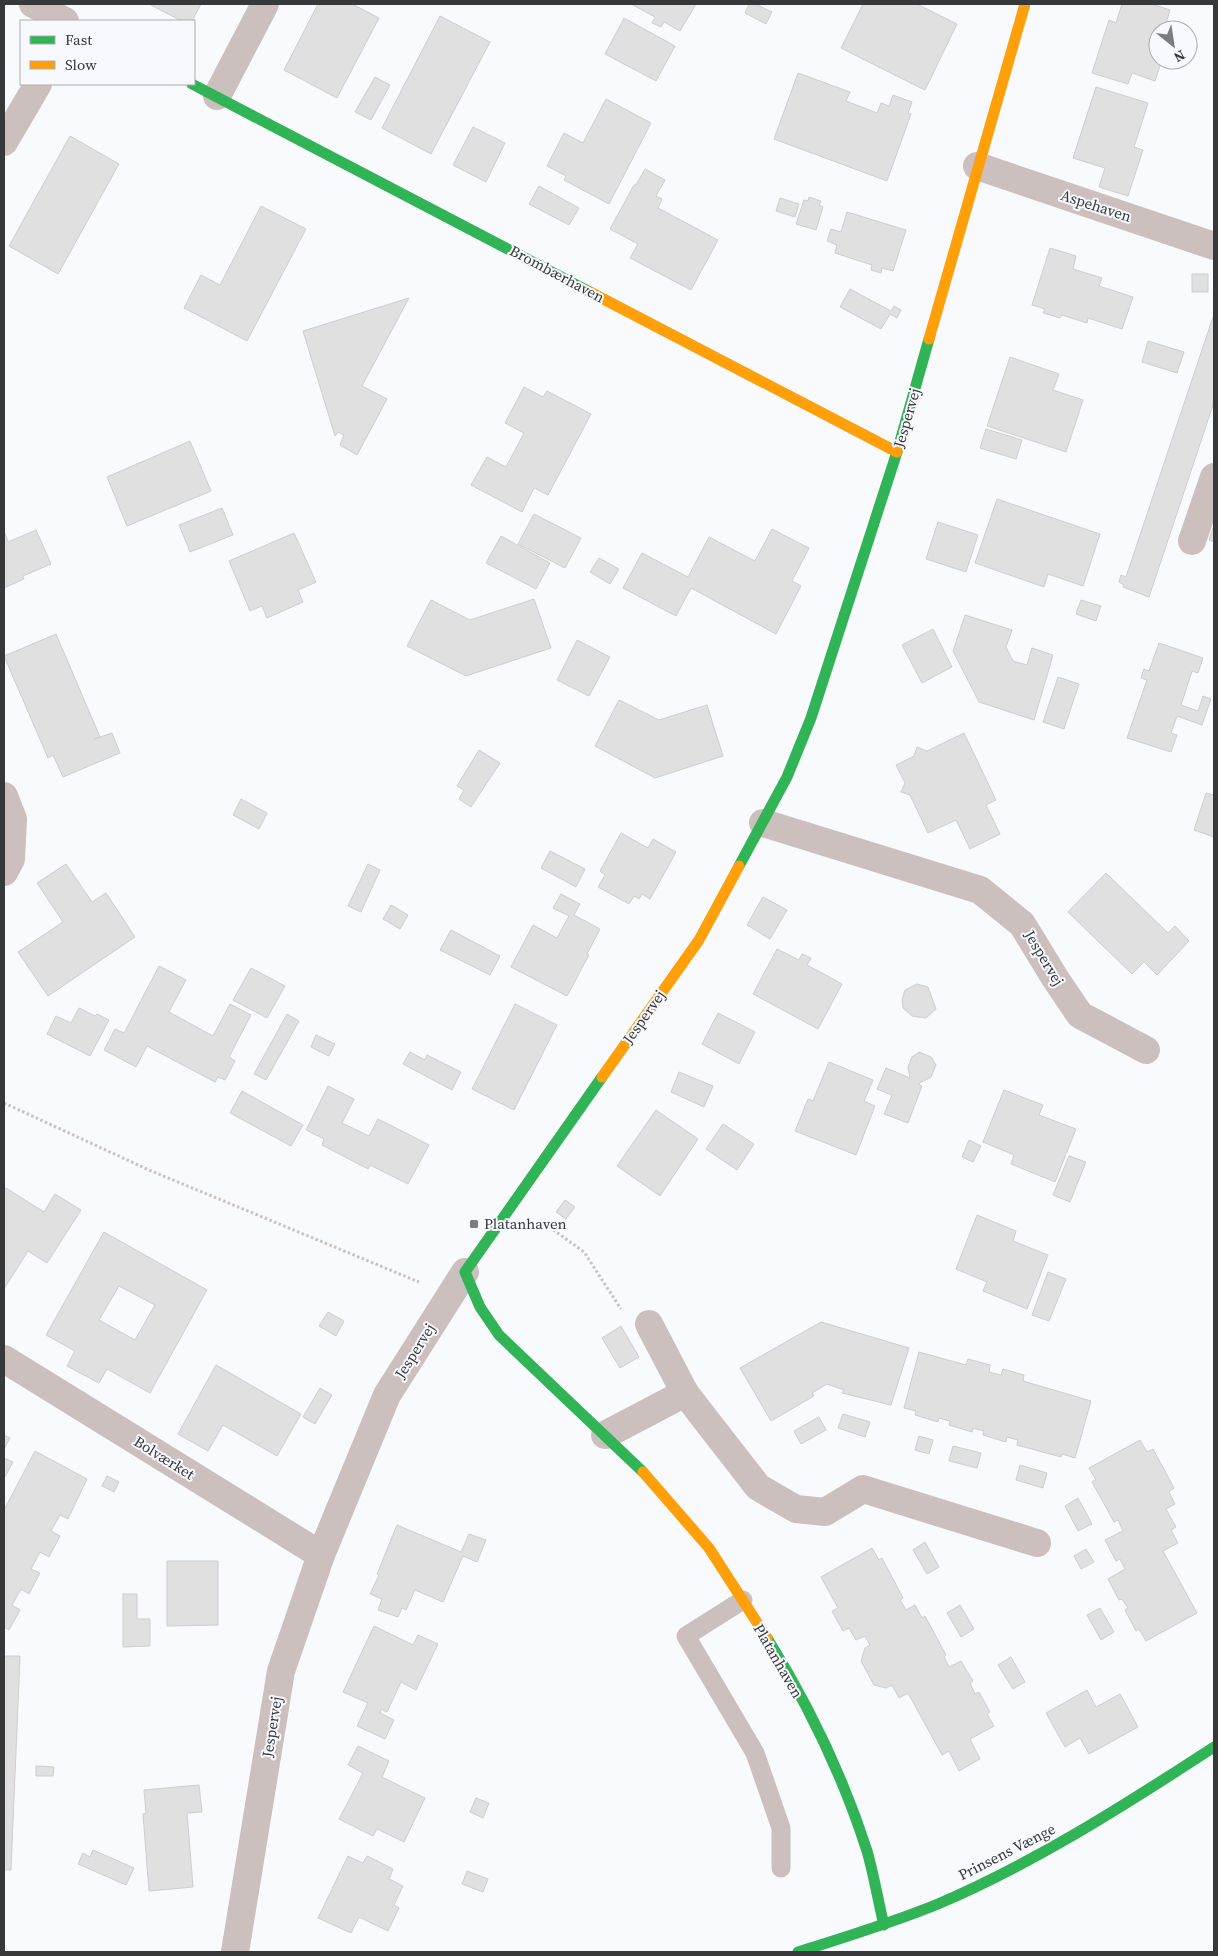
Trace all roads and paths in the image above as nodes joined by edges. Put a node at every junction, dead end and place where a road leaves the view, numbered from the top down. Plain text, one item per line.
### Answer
1 (33, 4) edge
2 (265, 4) edge
3 (1026, 4) edge
4 (63, 20) edge
5 (37, 85) edge
6 (194, 85) edge
7 (217, 96) junction
8 (4, 142) edge
9 (977, 166) junction
10 (1214, 246) edge
11 (897, 452) junction
12 (1214, 477) edge
13 (1192, 541) dead end
14 (4, 796) edge
15 (763, 823) junction
16 (4, 872) edge
17 (1146, 1050) dead end
18 (4, 1103) edge
19 (514, 1201) junction
20 (465, 1272) junction
21 (649, 1324) joint
22 (5, 1362) edge
23 (685, 1393) junction
24 (605, 1435) junction
25 (1037, 1543) dead end
26 (321, 1555) junction
27 (743, 1600) junction
28 (1214, 1746) edge
29 (781, 1868) dead end
30 (884, 1924) junction
31 (235, 1952) edge
32 (798, 1952) edge

1 - 4 street
2 - 7 street
3 - 9 street, Jespervej
5 - 8 street
6 - 7 street, Brombærhaven
7 - 11 street, Brombærhaven
9 - 10 street, Aspehaven
9 - 11 street, Jespervej
11 - 15 street, Jespervej
12 - 13 street
14 - 16 street
15 - 17 street, Jespervej
15 - 19 street, Jespervej
18 - 20 path
19 - 20 street, Jespervej
19 - 21 path
20 - 24 street, Platanhaven
20 - 26 street, Jespervej
21 - 23 street
22 - 26 street, Bolværket
23 - 24 street
23 - 25 street
24 - 27 street, Platanhaven
26 - 31 street, Jespervej
27 - 29 lane
27 - 30 street, Platanhaven
28 - 30 street, Prinsens Vænge
30 - 32 street, Prinsens Vænge

